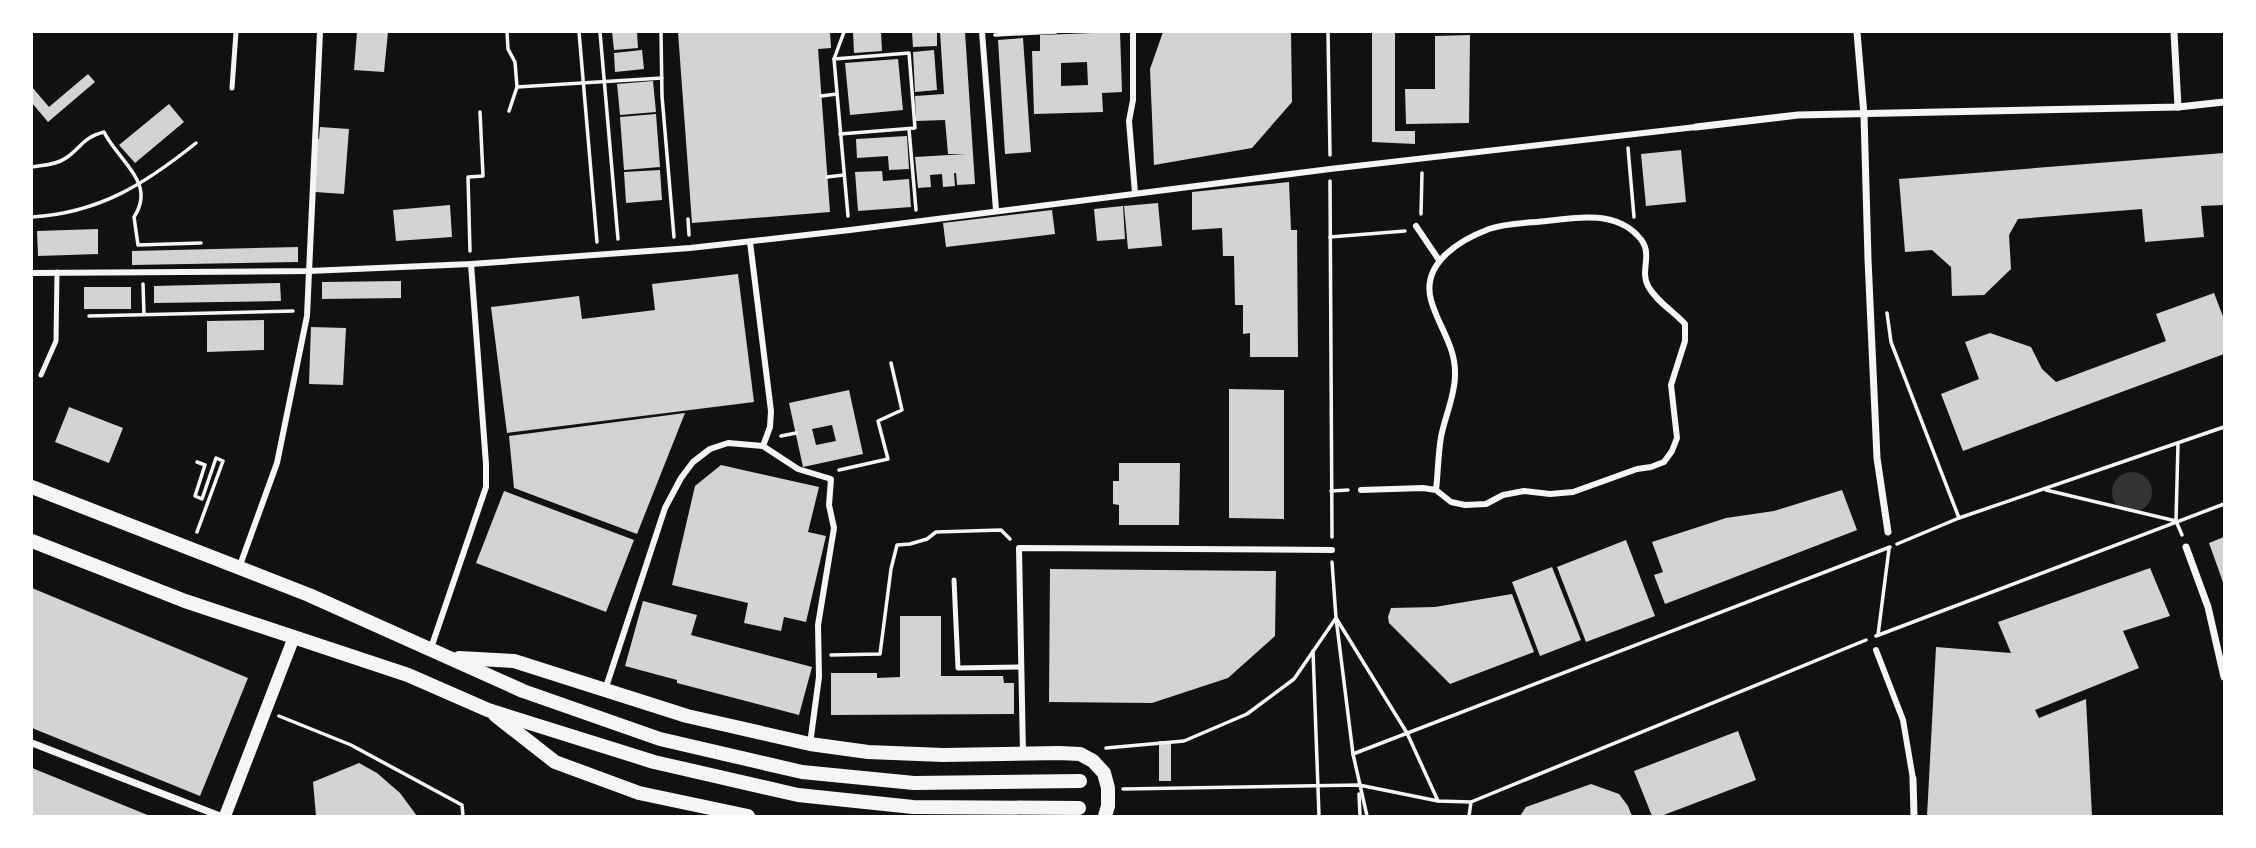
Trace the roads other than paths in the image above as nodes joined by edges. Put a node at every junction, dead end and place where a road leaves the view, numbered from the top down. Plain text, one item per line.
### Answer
1 (236, 32) edge
2 (320, 32) edge
3 (1133, 32) edge
4 (1857, 32) edge
5 (2174, 32) edge
6 (982, 33) edge
7 (232, 88) dead end
8 (2224, 102) edge
9 (2178, 107) junction
10 (1864, 115) junction
11 (1696, 127) joint
12 (1135, 193) junction
13 (996, 210) junction
14 (1416, 226) road end
15 (750, 242) junction
16 (1439, 260) junction
17 (471, 264) junction
18 (309, 271) junction
19 (57, 272) junction
20 (32, 273) edge
21 (41, 375) dead end
22 (762, 446) junction
23 (32, 487) edge
24 (1361, 490) dead end
25 (1436, 490) junction
26 (1888, 533) dead end
27 (32, 541) edge
28 (2186, 547) dead end
29 (1332, 550) road end
30 (239, 568) junction
31 (954, 580) dead end
32 (294, 637) junction
33 (431, 648) junction
34 (1876, 650) road end
35 (452, 657) junction
36 (1021, 667) junction
37 (2224, 677) edge
38 (605, 691) junction
39 (488, 710) junction
40 (32, 743) edge
41 (810, 744) junction
42 (1023, 754) junction
43 (1913, 779) joint
44 (1080, 781) dead end
45 (1079, 808) dead end
46 (222, 817) edge
47 (748, 817) edge
48 (1105, 817) edge
49 (1914, 817) edge

1 - 7 lane
2 - 18 street
3 - 12 street
4 - 10 street
5 - 9 street
6 - 13 street
8 - 9 street
9 - 10 street
10 - 11 street
10 - 26 street
11 - 12 street
12 - 13 street
13 - 15 street
14 - 16 street
15 - 17 street
15 - 22 street
16 - 25 street
16 - 25 street
17 - 18 street
17 - 33 street
18 - 19 street
18 - 30 street
19 - 20 street
19 - 21 lane
22 - 38 street
22 - 41 street
23 - 30 main road
24 - 25 street
27 - 32 main road
28 - 37 street
29 - 36 street
30 - 33 main road
31 - 36 lane
32 - 39 main road
32 - 46 street
33 - 35 main road
34 - 43 street
35 - 38 main road
35 - 44 main road
36 - 42 street
38 - 41 main road
39 - 45 main road
39 - 47 main road
40 - 46 street
41 - 42 main road
42 - 48 main road
43 - 49 street

